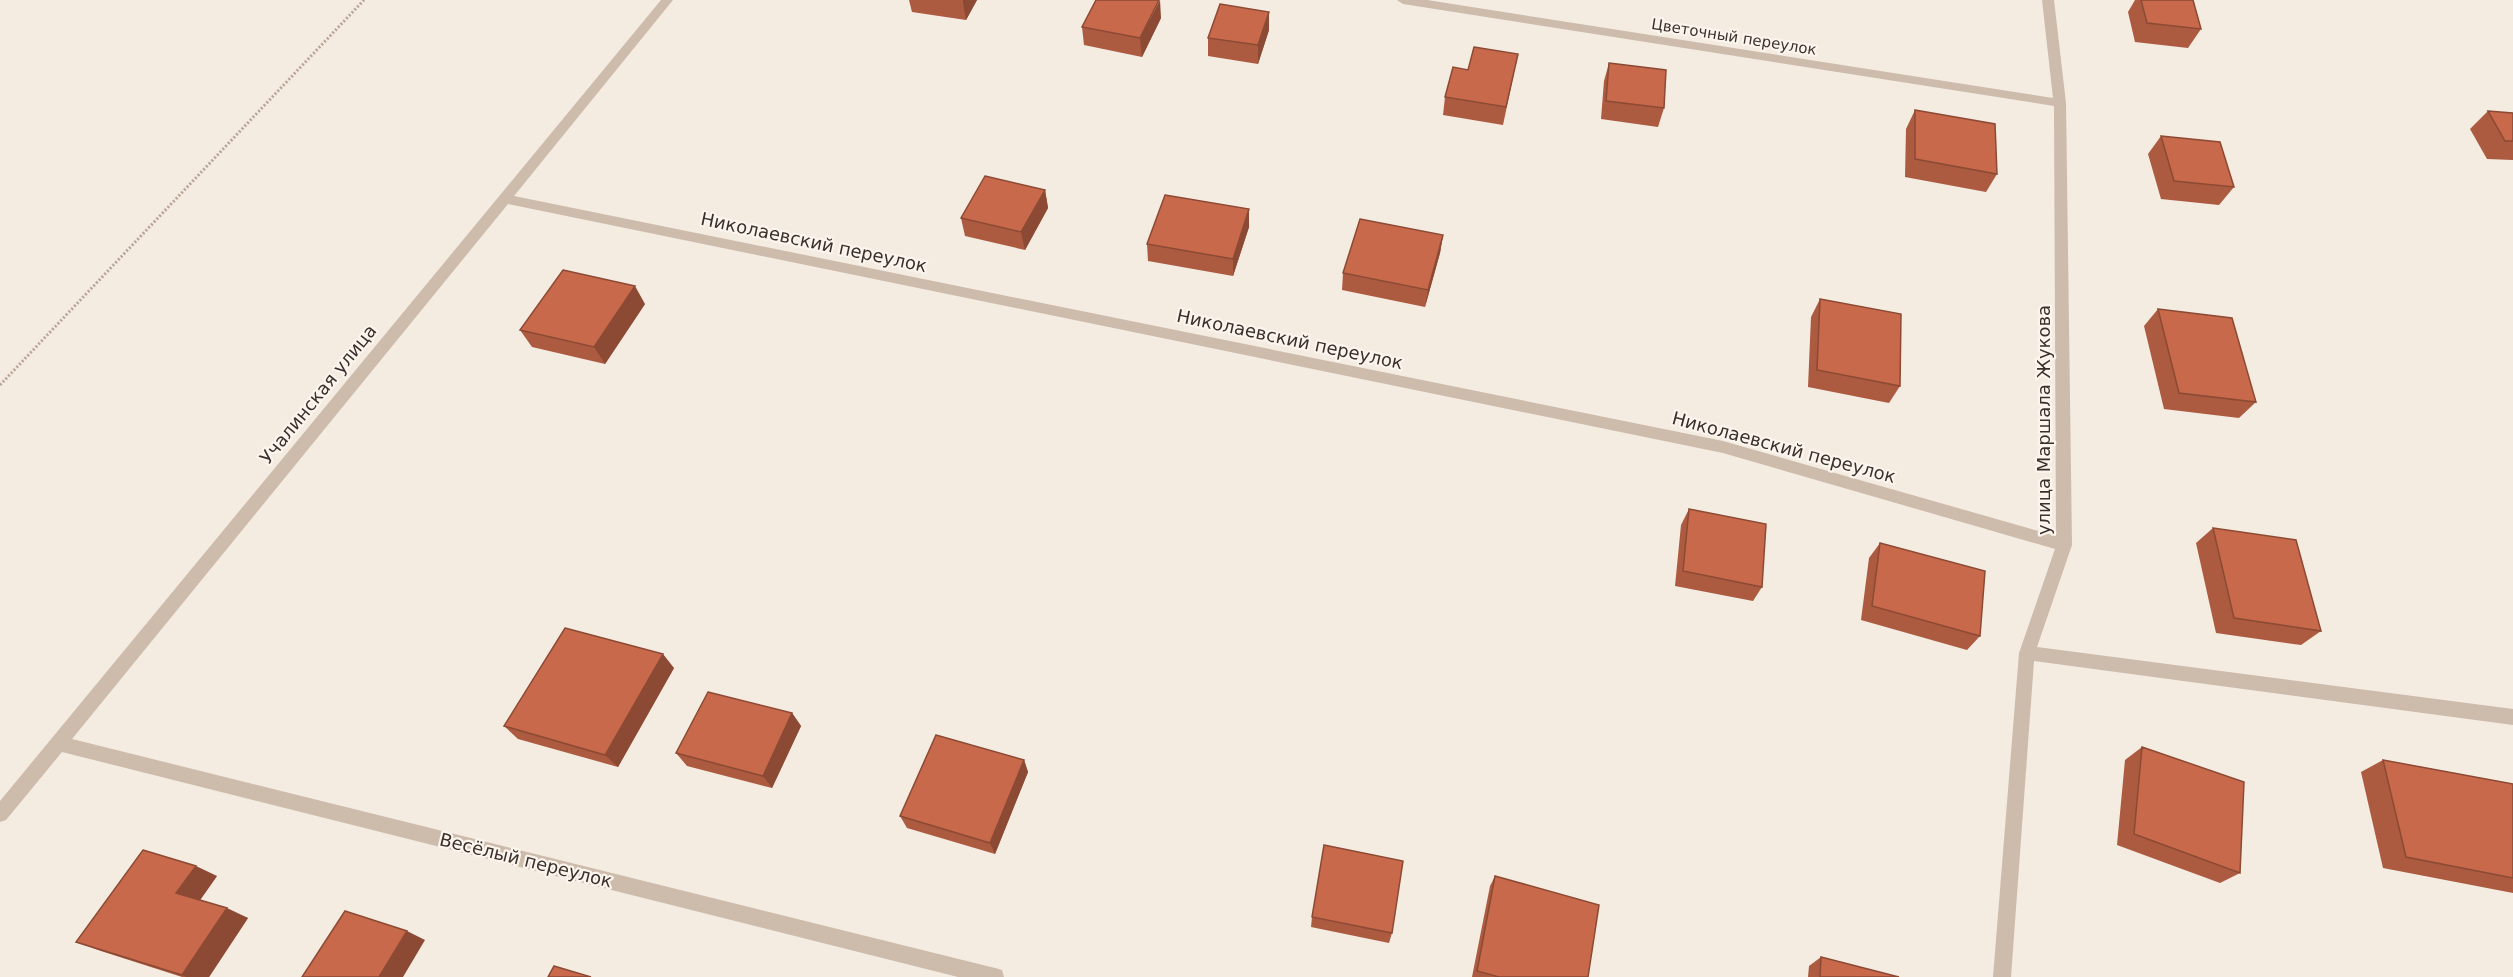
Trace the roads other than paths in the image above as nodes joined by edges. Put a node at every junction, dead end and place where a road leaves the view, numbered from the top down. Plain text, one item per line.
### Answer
1 (667, 0) edge
2 (1403, 0) edge
3 (2048, 0) edge
4 (2060, 103) junction
5 (503, 198) junction
6 (2064, 545) junction
7 (2027, 653) junction
8 (2513, 717) edge
9 (58, 743) junction
10 (0, 814) edge
11 (995, 977) edge
12 (2002, 977) edge

1 - 5 street, Учалинская улица
2 - 4 street, Цветочный переулок
3 - 4 street, улица Маршала Жукова
4 - 6 street, улица Маршала Жукова
5 - 6 street, Николаевский переулок
5 - 9 street, Учалинская улица
6 - 7 street, улица Маршала Жукова
7 - 8 street
7 - 12 street, улица Маршала Жукова
9 - 10 street, Учалинская улица
9 - 11 street, Весёлый переулок

